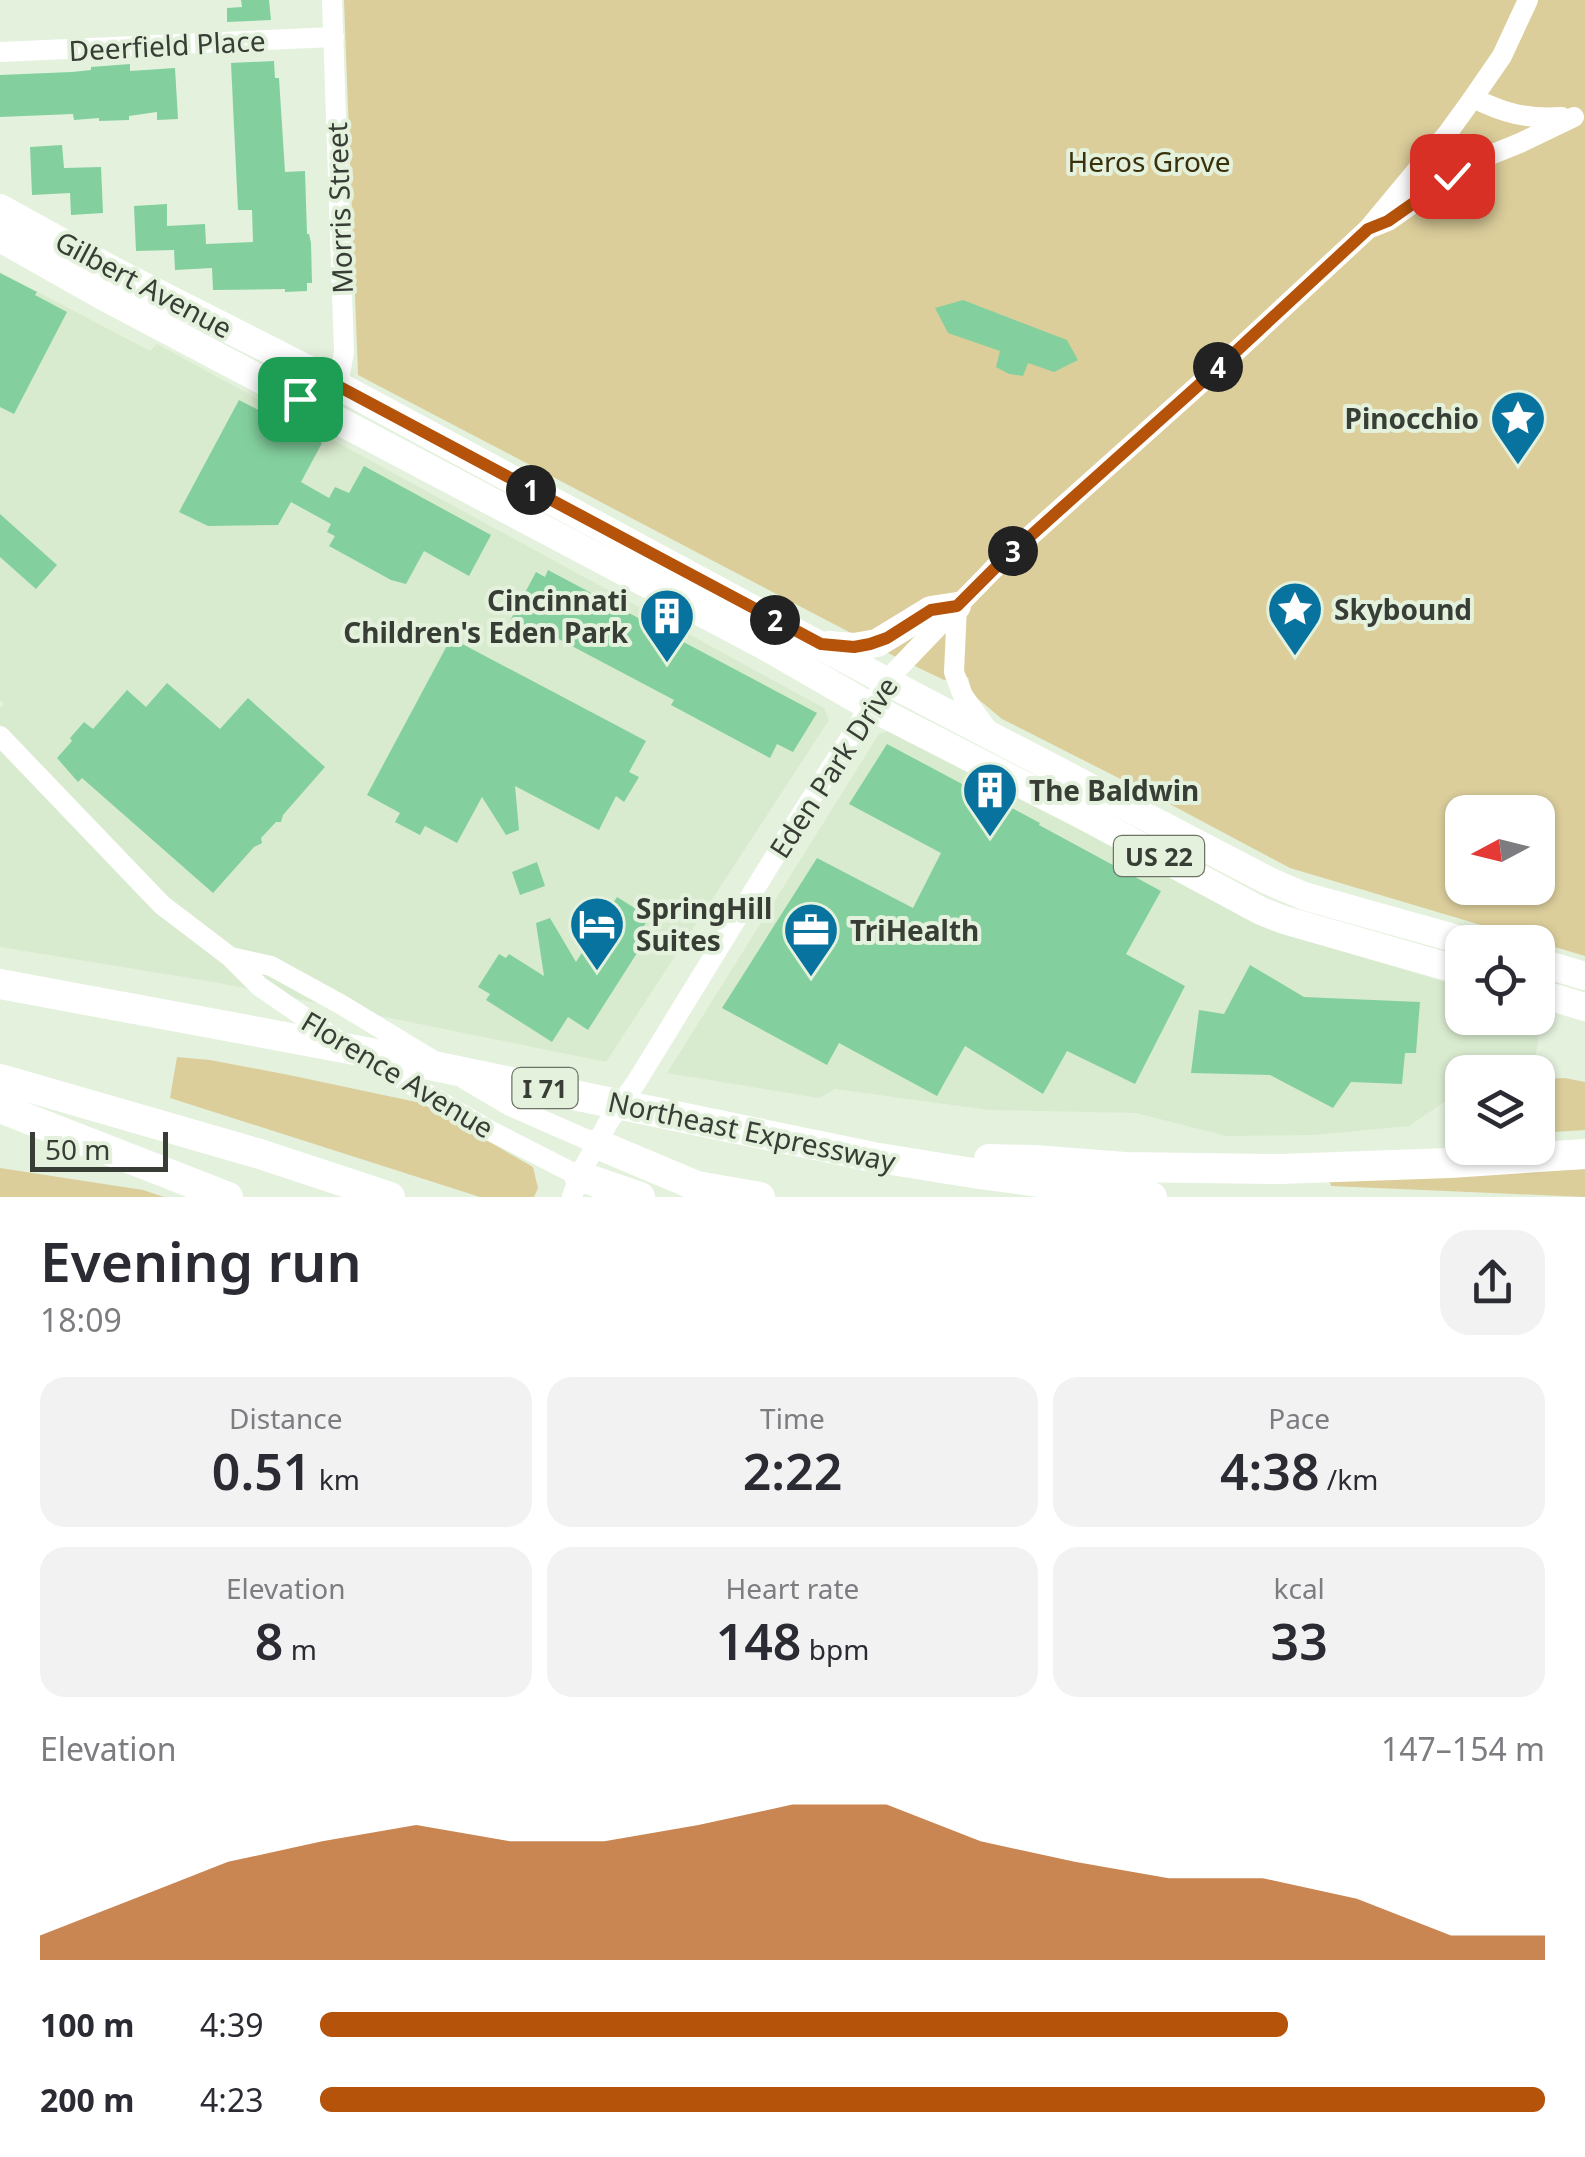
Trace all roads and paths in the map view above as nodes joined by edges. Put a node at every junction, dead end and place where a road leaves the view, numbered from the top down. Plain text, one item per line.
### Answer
1 (332, 0) edge
2 (1528, 0) edge
3 (334, 37) junction
4 (0, 52) edge
5 (1473, 98) junction
6 (1580, 116) edge
7 (0, 208) edge
8 (1368, 229) junction
9 (0, 238) edge
10 (338, 386) junction
11 (325, 412) junction
12 (957, 606) junction
13 (821, 644) junction
14 (886, 681) junction
15 (870, 706) junction
16 (992, 735) junction
17 (0, 736) edge
18 (1445, 936) edge
19 (229, 956) junction
20 (1445, 967) edge
21 (1555, 967) edge
22 (1585, 976) edge
23 (0, 984) edge
24 (1555, 998) edge
25 (1585, 1007) edge
26 (0, 1078) edge
27 (0, 1108) edge
28 (596, 1144) junction
29 (1585, 1154) edge
30 (873, 1156) junction
31 (576, 1186) edge
32 (228, 1197) edge
33 (390, 1197) edge
34 (640, 1197) edge
35 (760, 1197) edge
36 (1152, 1197) edge

1 - 3 street, Morris Street
2 - 5 street, Eden Park Drive
3 - 4 street, Deerfield Place
3 - 10 street, Morris Street
5 - 6 street
5 - 8 street, Eden Park Drive
6 - 8 street
7 - 10 main road, Gilbert Avenue / US 22
8 - 12 street, Eden Park Drive
9 - 11 main road, Gilbert Avenue / US 22
10 - 11 street, Morris Street
10 - 13 main road, Gilbert Avenue / US 22
11 - 15 main road, Gilbert Avenue / US 22
12 - 13 main road
12 - 14 street, Eden Park Drive
12 - 16 street
13 - 14 main road, Gilbert Avenue / US 22
14 - 15 street, Eden Park Drive
14 - 16 main road, Gilbert Avenue / US 22
15 - 20 main road, Gilbert Avenue / US 22
15 - 28 street, Eden Park Drive
16 - 18 main road, Gilbert Avenue / US 22
17 - 19 street, Florence Avenue
19 - 28 street, Florence Avenue
19 - 31 street, Florence Avenue
21 - 22 main road
23 - 30 highway, Northeast Expressway / I 71
24 - 25 main road
26 - 33 highway
27 - 32 highway
28 - 31 street, Eden Park Drive
28 - 35 highway
29 - 30 highway
30 - 36 highway, Northeast Expressway / I 71
31 - 34 highway

